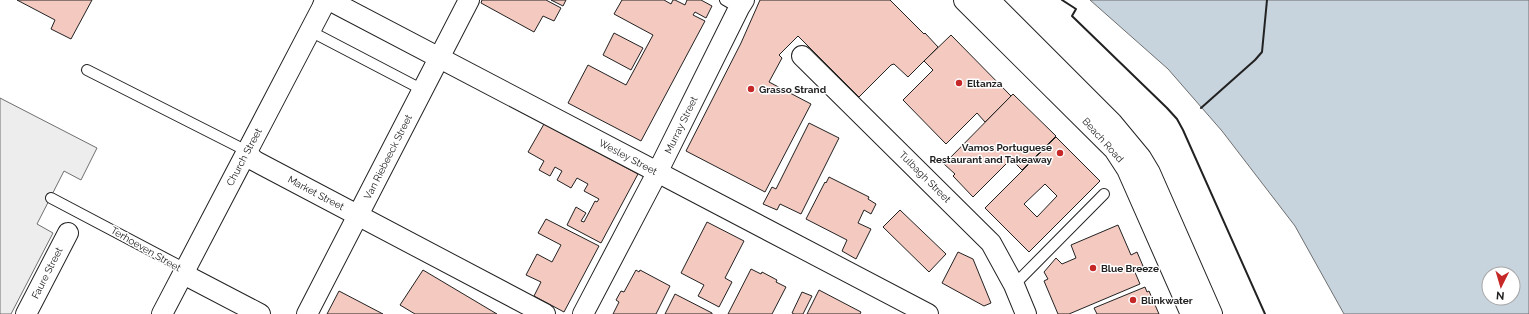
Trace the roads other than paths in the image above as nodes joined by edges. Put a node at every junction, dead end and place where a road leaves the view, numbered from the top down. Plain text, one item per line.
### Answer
1 (325, 0) edge
2 (328, 0) edge
3 (469, 0) edge
4 (965, 0) edge
5 (988, 0) edge
6 (736, 3) edge
7 (310, 31) junction
8 (802, 56) dead end
9 (439, 58) junction
10 (87, 70) dead end
11 (423, 90) junction
12 (246, 153) junction
13 (657, 173) junction
14 (1104, 194) dead end
15 (51, 198) dead end
16 (358, 215) junction
17 (68, 233) dead end
18 (184, 272) junction
19 (1014, 286) junction
20 (26, 314) edge
21 (162, 314) edge
22 (260, 314) edge
23 (307, 314) edge
24 (546, 314) edge
25 (583, 314) edge
26 (928, 314) edge
27 (1026, 314) edge
28 (1192, 314) edge
29 (1211, 314) edge

1 - 7 street, Church Street
2 - 9 street, Wesley Street
3 - 9 street, Van Riebeeck Street
4 - 28 main road, Beach Road
5 - 29 main road, Beach Road
6 - 13 street, Murray Street
7 - 11 lane
7 - 12 street, Church Street
8 - 19 street, Tulbagh Street
9 - 11 street, Van Riebeeck Street
9 - 13 street, Wesley Street
10 - 12 lane, Market Street
11 - 16 street, Van Riebeeck Street
12 - 16 street, Market Street
12 - 18 street, Church Street
13 - 25 street, Murray Street
13 - 26 street, Wesley Street
14 - 19 lane
15 - 18 lane, Terhoeven Street
16 - 23 street, Van Riebeeck Street
16 - 24 street, Market Street
17 - 20 street, Faure Street
18 - 21 street, Church Street
18 - 22 street, Terhoeven Street
19 - 27 street, Tulbagh Street

